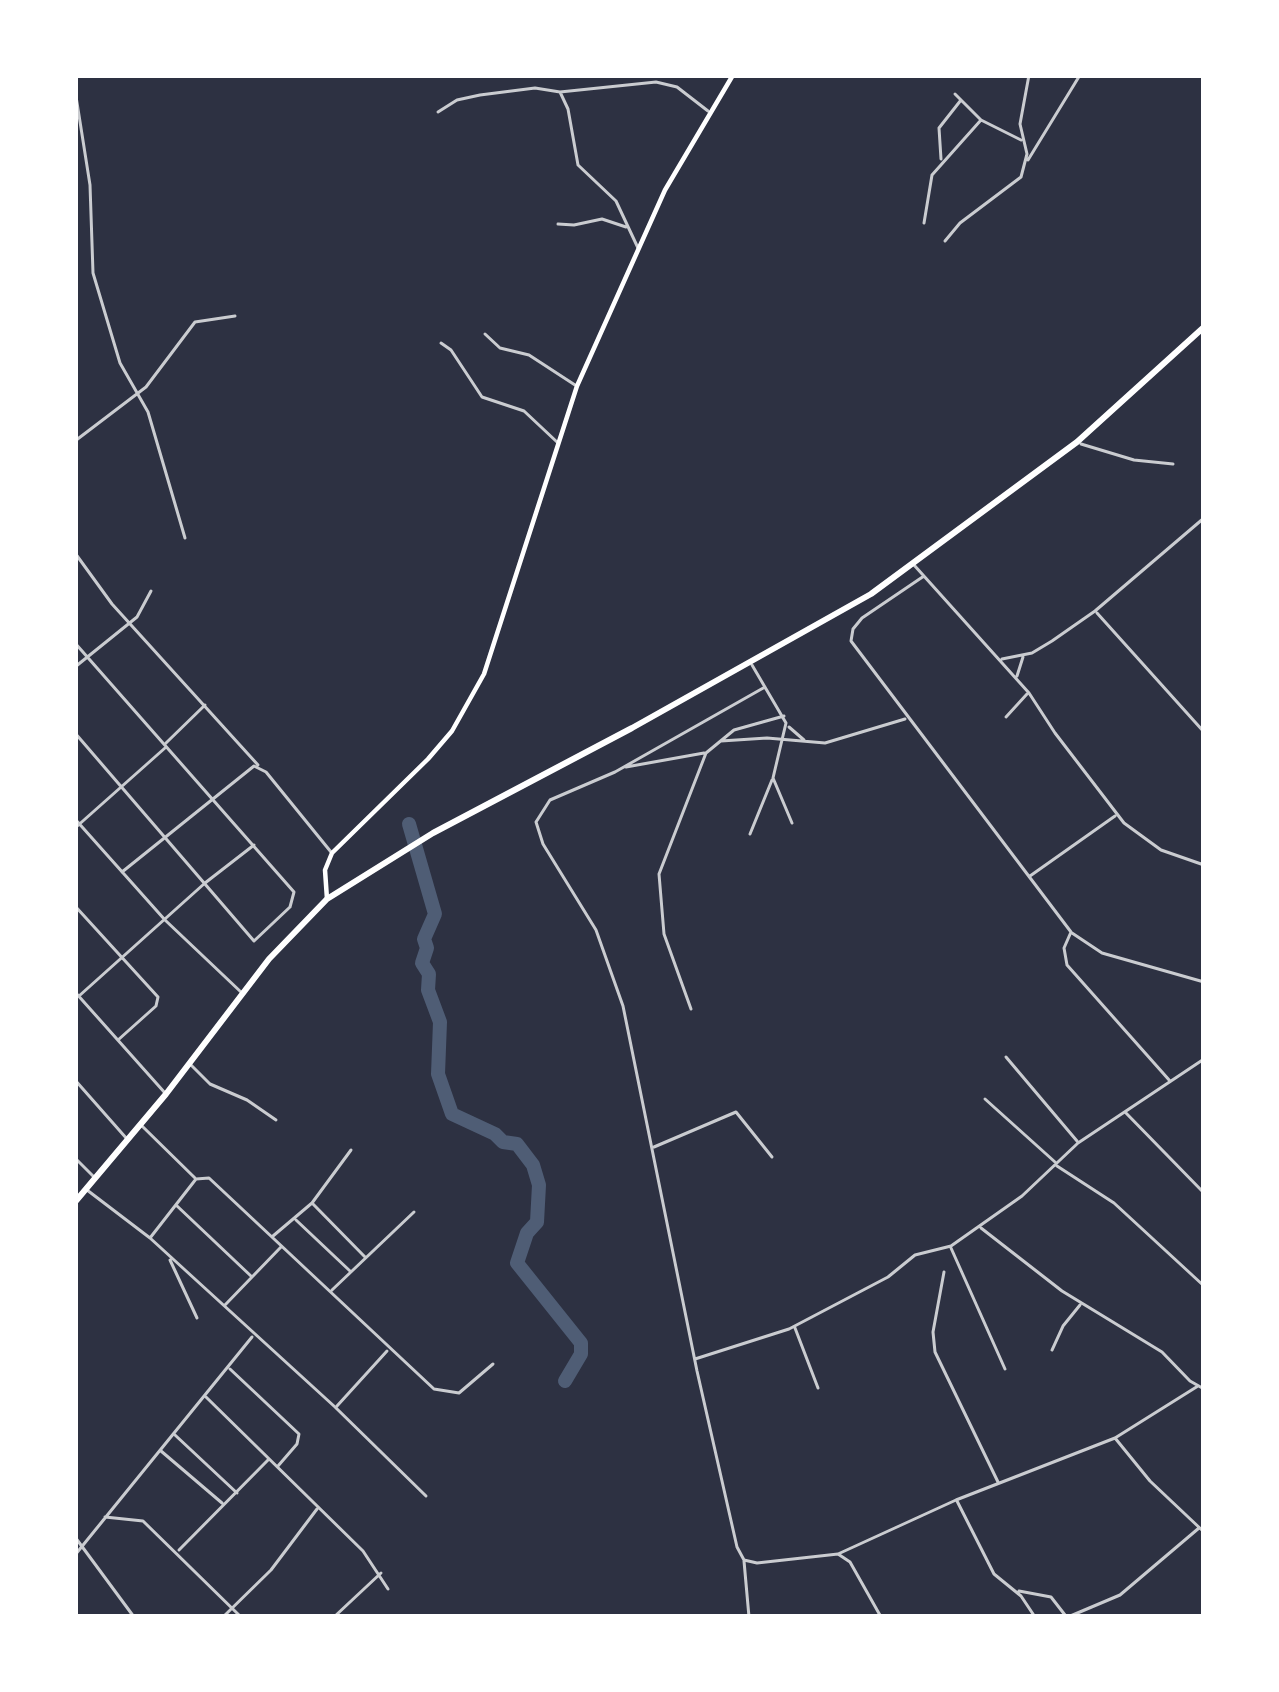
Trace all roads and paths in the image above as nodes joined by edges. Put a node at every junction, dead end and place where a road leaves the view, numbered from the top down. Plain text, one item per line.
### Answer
1 (77, 75) edge
2 (734, 75) edge
3 (1029, 75) edge
4 (1080, 75) edge
5 (560, 92) junction
6 (955, 94) dead end
7 (962, 100) junction
8 (438, 112) dead end
9 (710, 112) junction
10 (981, 120) junction
11 (1023, 140) junction
12 (942, 161) junction
13 (1027, 162) junction
14 (924, 223) dead end
15 (557, 224) dead end
16 (628, 228) junction
17 (945, 241) dead end
18 (639, 250) junction
19 (236, 316) dead end
20 (1204, 327) edge
21 (485, 334) dead end
22 (441, 344) dead end
23 (577, 386) junction
24 (137, 396) junction
25 (75, 441) edge
26 (1077, 442) junction
27 (558, 443) junction
28 (1172, 464) dead end
29 (1204, 518) edge
30 (185, 538) dead end
31 (75, 553) edge
32 (914, 564) junction
33 (924, 576) junction
34 (152, 591) dead end
35 (1095, 611) junction
36 (130, 623) junction
37 (75, 643) edge
38 (1024, 656) junction
39 (89, 658) junction
40 (1000, 660) junction
41 (751, 664) junction
42 (75, 668) edge
43 (1018, 679) junction
44 (765, 687) junction
45 (1029, 692) junction
46 (206, 705) junction
47 (784, 716) junction
48 (1006, 717) dead end
49 (907, 718) junction
50 (786, 723) junction
51 (1204, 732) edge
52 (75, 733) edge
53 (785, 740) junction
54 (718, 742) junction
55 (806, 742) junction
56 (166, 746) junction
57 (706, 753) junction
58 (259, 766) junction
59 (623, 767) junction
60 (773, 778) junction
61 (123, 787) junction
62 (212, 799) junction
63 (1117, 814) junction
64 (792, 823) dead end
65 (77, 824) edge
66 (750, 834) dead end
67 (166, 838) junction
68 (254, 845) junction
69 (332, 853) junction
70 (1204, 865) edge
71 (122, 872) junction
72 (1029, 878) junction
73 (205, 883) junction
74 (327, 899) junction
75 (75, 905) edge
76 (83, 916) junction
77 (165, 920) junction
78 (75, 923) edge
79 (1071, 932) junction
80 (120, 957) junction
81 (1204, 982) edge
82 (77, 994) edge
83 (244, 995) junction
84 (691, 1009) dead end
85 (118, 1040) junction
86 (1006, 1057) dead end
87 (1204, 1059) edge
88 (190, 1064) junction
89 (75, 1080) edge
90 (1170, 1081) junction
91 (166, 1094) junction
92 (985, 1099) dead end
93 (1124, 1111) junction
94 (276, 1120) dead end
95 (141, 1125) junction
96 (128, 1140) junction
97 (1078, 1143) junction
98 (652, 1147) junction
99 (351, 1150) dead end
100 (772, 1157) dead end
101 (75, 1158) edge
102 (1056, 1164) junction
103 (95, 1178) junction
104 (196, 1179) junction
105 (85, 1189) junction
106 (1204, 1193) edge
107 (75, 1202) edge
108 (312, 1203) junction
109 (176, 1205) junction
110 (415, 1212) dead end
111 (295, 1219) junction
112 (979, 1227) junction
113 (272, 1237) junction
114 (150, 1238) junction
115 (951, 1246) junction
116 (281, 1247) junction
117 (168, 1255) junction
118 (365, 1257) junction
119 (350, 1271) junction
120 (944, 1272) dead end
121 (251, 1277) junction
122 (1204, 1286) edge
123 (331, 1292) junction
124 (1082, 1304) junction
125 (224, 1306) junction
126 (197, 1318) dead end
127 (795, 1327) junction
128 (254, 1335) junction
129 (389, 1349) junction
130 (1052, 1350) dead end
131 (695, 1359) junction
132 (493, 1364) dead end
133 (229, 1368) junction
134 (1005, 1369) dead end
135 (818, 1388) dead end
136 (1201, 1388) edge
137 (206, 1397) junction
138 (335, 1407) junction
139 (173, 1434) junction
140 (1115, 1438) junction
141 (160, 1450) junction
142 (268, 1460) junction
143 (276, 1468) junction
144 (999, 1484) junction
145 (237, 1493) junction
146 (426, 1496) dead end
147 (956, 1500) junction
148 (224, 1505) junction
149 (318, 1508) junction
150 (103, 1518) junction
151 (1202, 1530) edge
152 (75, 1537) edge
153 (82, 1544) junction
154 (177, 1551) junction
155 (838, 1554) junction
156 (75, 1555) edge
157 (744, 1560) junction
158 (381, 1574) junction
159 (388, 1589) dead end
160 (1015, 1592) junction
161 (232, 1608) junction
162 (1081, 1611) junction
163 (134, 1617) edge
164 (223, 1617) edge
165 (241, 1617) edge
166 (334, 1617) edge
167 (749, 1617) edge
168 (881, 1617) edge
169 (1035, 1617) edge
170 (1067, 1617) edge
171 (1084, 1617) edge

1 - 24 street
2 - 9 main road
3 - 11 street
4 - 13 street
5 - 8 street
5 - 9 street
5 - 16 street
6 - 7 street
7 - 10 street
7 - 12 street
9 - 18 main road
10 - 11 street
10 - 12 street
11 - 13 street
12 - 14 street
13 - 17 street
15 - 16 street
16 - 18 street
18 - 23 main road
19 - 24 street
20 - 26 highway
21 - 23 street
22 - 27 street
23 - 27 main road
24 - 25 street
24 - 30 street
26 - 28 street
26 - 32 highway
27 - 69 main road
29 - 35 street
31 - 36 street
32 - 33 street
32 - 41 highway
33 - 40 street
33 - 49 street
34 - 36 street
35 - 38 street
35 - 51 street
36 - 39 street
36 - 46 street
37 - 39 street
38 - 40 street
38 - 43 street
39 - 42 street
39 - 56 street
40 - 43 street
41 - 44 street
41 - 74 highway
43 - 45 street
44 - 47 street
44 - 59 street
45 - 48 street
45 - 63 street
46 - 56 street
46 - 58 street
47 - 50 street
47 - 54 street
49 - 55 street
49 - 72 street
50 - 53 street
50 - 55 street
52 - 61 street
53 - 54 street
53 - 55 street
53 - 60 street
54 - 57 street
56 - 61 street
56 - 62 street
57 - 59 street
57 - 84 street
58 - 62 street
58 - 69 street
59 - 98 street
60 - 64 street
60 - 66 street
61 - 65 street
61 - 67 street
62 - 67 street
62 - 68 street
63 - 70 street
63 - 72 street
65 - 71 street
67 - 71 street
67 - 73 street
68 - 73 street
68 - 73 street
69 - 74 main road
71 - 77 street
72 - 79 street
73 - 77 street
74 - 83 highway
75 - 76 street
76 - 78 street
76 - 80 street
77 - 80 street
77 - 83 street
79 - 81 street
79 - 90 street
80 - 82 street
80 - 85 street
82 - 85 street
83 - 88 highway
85 - 91 street
86 - 97 street
87 - 90 street
88 - 91 highway
88 - 94 street
89 - 96 street
90 - 93 street
91 - 95 highway
92 - 102 street
93 - 97 street
93 - 106 street
95 - 96 highway
95 - 104 street
96 - 103 highway
97 - 102 street
98 - 100 street
98 - 131 street
99 - 108 street
101 - 103 street
102 - 112 street
102 - 122 street
103 - 105 highway
104 - 109 street
104 - 113 street
105 - 107 highway
105 - 114 street
108 - 111 street
108 - 118 street
109 - 114 street
109 - 121 street
110 - 118 street
111 - 113 street
111 - 119 street
112 - 115 street
112 - 124 street
113 - 116 street
114 - 117 street
115 - 127 street
115 - 134 street
116 - 121 street
116 - 123 street
117 - 125 street
117 - 126 street
118 - 119 street
119 - 123 street
120 - 144 street
121 - 125 street
123 - 129 street
124 - 130 street
124 - 136 street
125 - 128 street
127 - 131 street
127 - 135 street
128 - 133 street
128 - 138 street
129 - 132 street
129 - 138 street
131 - 157 street
133 - 137 street
133 - 143 street
136 - 140 street
137 - 139 street
137 - 142 street
138 - 146 street
139 - 141 street
139 - 145 street
140 - 144 street
140 - 151 street
141 - 148 street
141 - 150 street
142 - 143 street
142 - 145 street
143 - 149 street
144 - 147 street
145 - 148 street
147 - 155 street
147 - 160 street
148 - 154 street
149 - 158 street
149 - 161 street
150 - 153 street
150 - 154 street
151 - 162 street
152 - 153 street
153 - 156 street
153 - 163 street
154 - 161 street
155 - 157 street
155 - 168 street
157 - 167 street
158 - 159 street
158 - 166 street
160 - 169 street
160 - 170 street
161 - 164 street
161 - 165 street
162 - 170 street
162 - 171 street

